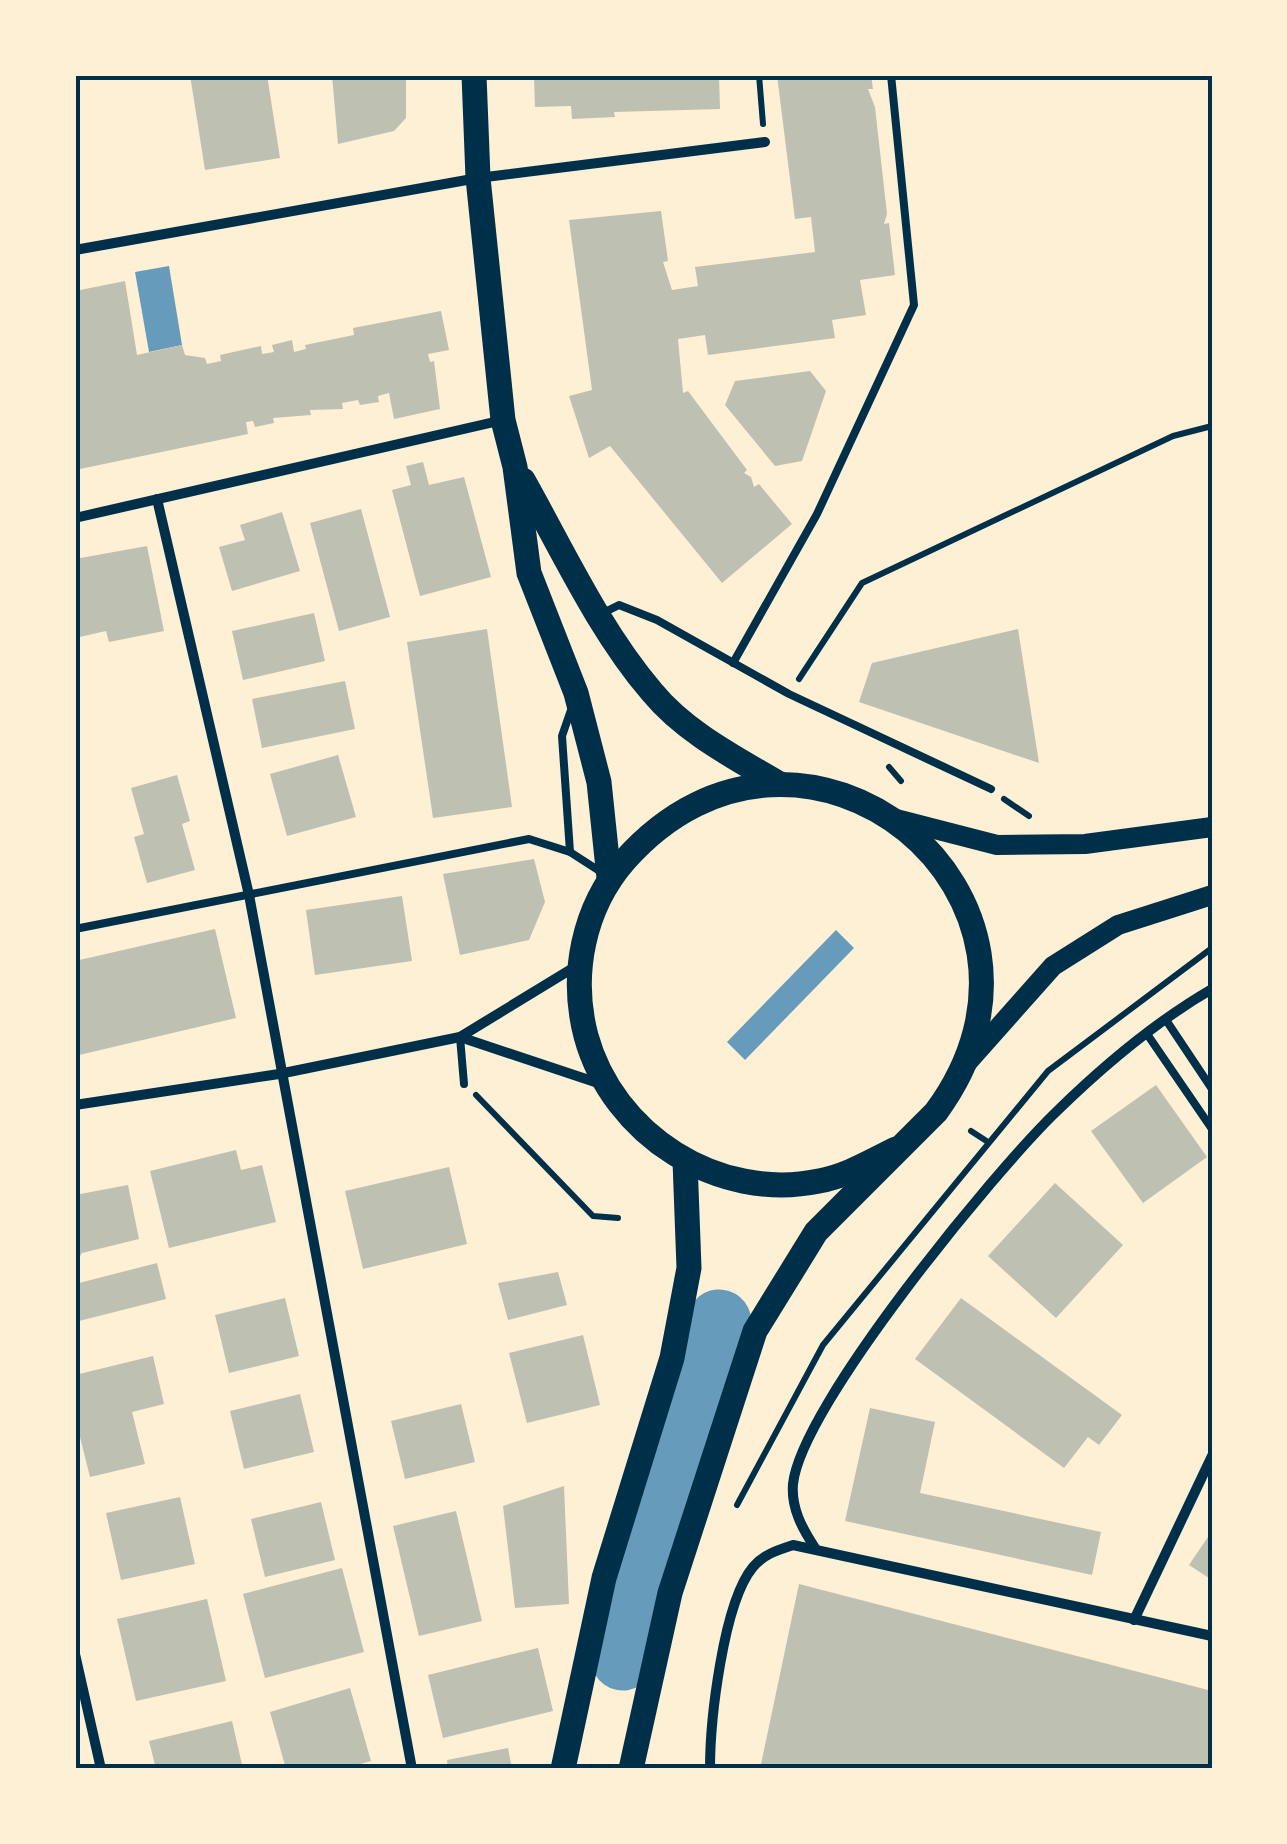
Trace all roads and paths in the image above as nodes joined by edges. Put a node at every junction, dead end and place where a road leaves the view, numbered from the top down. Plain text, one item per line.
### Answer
1 (474, 75) edge
2 (759, 75) edge
3 (891, 75) edge
4 (765, 142) joint
5 (478, 178) junction
6 (75, 250) edge
7 (503, 420) junction
8 (1212, 426) edge
9 (516, 467) junction
10 (157, 499) junction
11 (75, 518) edge
12 (599, 615) junction
13 (733, 663) junction
14 (576, 694) junction
15 (789, 694) junction
16 (778, 783) junction
17 (991, 789) dead end
18 (896, 819) junction
19 (1212, 827) edge
20 (570, 852) junction
21 (609, 878) junction
22 (248, 895) junction
23 (1212, 896) edge
24 (75, 929) edge
25 (580, 964) junction
26 (1212, 989) edge
27 (1166, 1020) junction
28 (1147, 1034) junction
29 (460, 1037) junction
30 (964, 1066) junction
31 (280, 1074) junction
32 (464, 1084) joint
33 (606, 1086) junction
34 (1212, 1089) edge
35 (75, 1104) edge
36 (1212, 1129) edge
37 (971, 1131) dead end
38 (988, 1142) dead end
39 (896, 1149) junction
40 (686, 1161) junction
41 (618, 1218) dead end
42 (1212, 1456) edge
43 (815, 1548) junction
44 (1134, 1620) junction
45 (1212, 1636) edge
46 (75, 1654) edge
47 (101, 1769) edge
48 (412, 1769) edge
49 (563, 1769) edge
50 (632, 1769) edge
51 (710, 1769) edge

1 - 5 main road
2 - 4 path
3 - 13 lane
4 - 5 street
5 - 6 street
5 - 7 main road
7 - 9 main road
7 - 10 street
8 - 15 path
9 - 12 main road
9 - 14 main road
10 - 11 street
10 - 22 street
12 - 13 lane
12 - 16 main road
13 - 15 lane
14 - 20 lane
14 - 21 main road
15 - 17 lane
16 - 18 main road
16 - 21 main road
18 - 19 main road
18 - 30 main road
20 - 21 lane
20 - 22 lane
21 - 25 main road
22 - 24 lane
22 - 31 street
23 - 30 main road
25 - 29 street
25 - 33 main road
26 - 27 street
27 - 28 street
27 - 34 lane
28 - 36 lane
28 - 43 street
29 - 31 street
29 - 32 lane
29 - 33 street
30 - 39 main road
31 - 35 street
31 - 48 street
32 - 41 path
33 - 40 main road
37 - 38 path
39 - 40 main road
39 - 50 main road
40 - 49 main road
42 - 44 street
43 - 44 street
43 - 51 street
44 - 45 street
46 - 47 street

